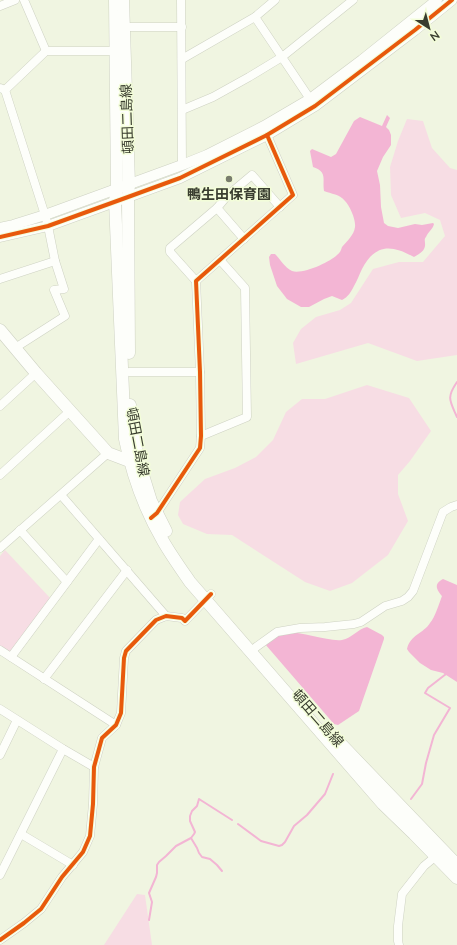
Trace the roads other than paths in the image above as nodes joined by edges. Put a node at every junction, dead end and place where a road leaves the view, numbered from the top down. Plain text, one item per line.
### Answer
1 (15, 0) edge
2 (24, 0) edge
3 (115, 0) edge
4 (124, 0) edge
5 (275, 0) edge
6 (353, 0) edge
7 (437, 0) edge
8 (452, 0) edge
9 (183, 1) edge
10 (0, 6) edge
11 (255, 17) junction
12 (124, 27) junction
13 (182, 27) junction
14 (46, 51) junction
15 (116, 51) junction
16 (282, 57) junction
17 (182, 59) junction
18 (2, 89) edge
19 (310, 99) junction
20 (182, 110) junction
21 (267, 135) junction
22 (182, 165) junction
23 (129, 184) junction
24 (117, 189) junction
25 (128, 197) junction
26 (116, 202) junction
27 (280, 207) junction
28 (217, 208) junction
29 (45, 215) junction
30 (48, 226) junction
31 (0, 228) edge
32 (0, 237) edge
33 (244, 239) junction
34 (220, 260) junction
35 (55, 261) junction
36 (0, 279) edge
37 (196, 281) junction
38 (1, 333) edge
39 (15, 348) junction
40 (129, 372) junction
41 (200, 372) junction
42 (36, 373) junction
43 (0, 406) edge
44 (70, 411) junction
45 (201, 436) junction
46 (108, 453) junction
47 (129, 461) junction
48 (0, 475) edge
49 (60, 495) junction
50 (457, 505) edge
51 (154, 515) junction
52 (20, 530) junction
53 (100, 539) junction
54 (0, 548) edge
55 (127, 570) junction
56 (67, 582) junction
57 (208, 597) junction
58 (166, 616) junction
59 (0, 650) edge
60 (253, 650) junction
61 (11, 657) junction
62 (44, 678) junction
63 (0, 708) edge
64 (17, 720) junction
65 (116, 725) junction
66 (63, 749) junction
67 (0, 755) edge
68 (94, 767) junction
69 (21, 834) junction
70 (436, 856) junction
71 (73, 865) junction
72 (457, 865) edge
73 (0, 875) edge
74 (457, 878) edge
75 (1, 938) edge
76 (400, 945) edge

1 - 10 street
2 - 14 street
3 - 15 main road, 頓田二島線
4 - 12 main road, 頓田二島線
5 - 11 street
6 - 16 street
7 - 19 street
8 - 21 street
9 - 13 street
11 - 16 street
11 - 17 street
12 - 13 street
12 - 23 main road, 頓田二島線
13 - 17 street
14 - 15 street
14 - 18 street
15 - 24 main road, 頓田二島線
16 - 19 street
16 - 20 street
17 - 20 street
18 - 29 street
19 - 22 street
20 - 22 street
21 - 25 street
21 - 27 street
22 - 23 street
23 - 24 street
23 - 25 main road, 頓田二島線
24 - 26 main road, 頓田二島線
24 - 29 street
25 - 26 street
25 - 40 main road, 頓田二島線
26 - 30 street
26 - 47 main road, 頓田二島線
27 - 28 street
27 - 33 street
28 - 33 street
28 - 37 street
29 - 30 street
29 - 31 street
30 - 32 street
30 - 35 street
33 - 34 street
34 - 37 street
34 - 45 street
35 - 36 street
35 - 39 street
37 - 41 street
38 - 39 main road, 頓田二島線
39 - 42 main road, 頓田二島線
40 - 41 street
40 - 51 main road, 頓田二島線
41 - 45 street
42 - 43 street
42 - 44 main road, 頓田二島線
44 - 46 main road, 頓田二島線
44 - 48 street
45 - 51 street
46 - 47 main road, 頓田二島線
46 - 49 street
47 - 51 main road, 頓田二島線
49 - 52 street
49 - 53 street
50 - 60 street
51 - 57 main road, 頓田二島線
52 - 54 street
52 - 56 street
53 - 55 street
53 - 56 street
55 - 58 street
55 - 62 street
56 - 61 street
57 - 58 street
57 - 60 main road, 頓田二島線
58 - 65 street
59 - 61 street
60 - 70 main road, 頓田二島線
60 - 72 main road, 頓田二島線
61 - 62 street
62 - 65 street
63 - 64 street
64 - 66 street
64 - 67 street
65 - 68 street
66 - 68 street
66 - 69 street
68 - 71 street
69 - 71 street
69 - 73 street
70 - 74 main road, 頓田二島線
70 - 76 street
71 - 75 street

